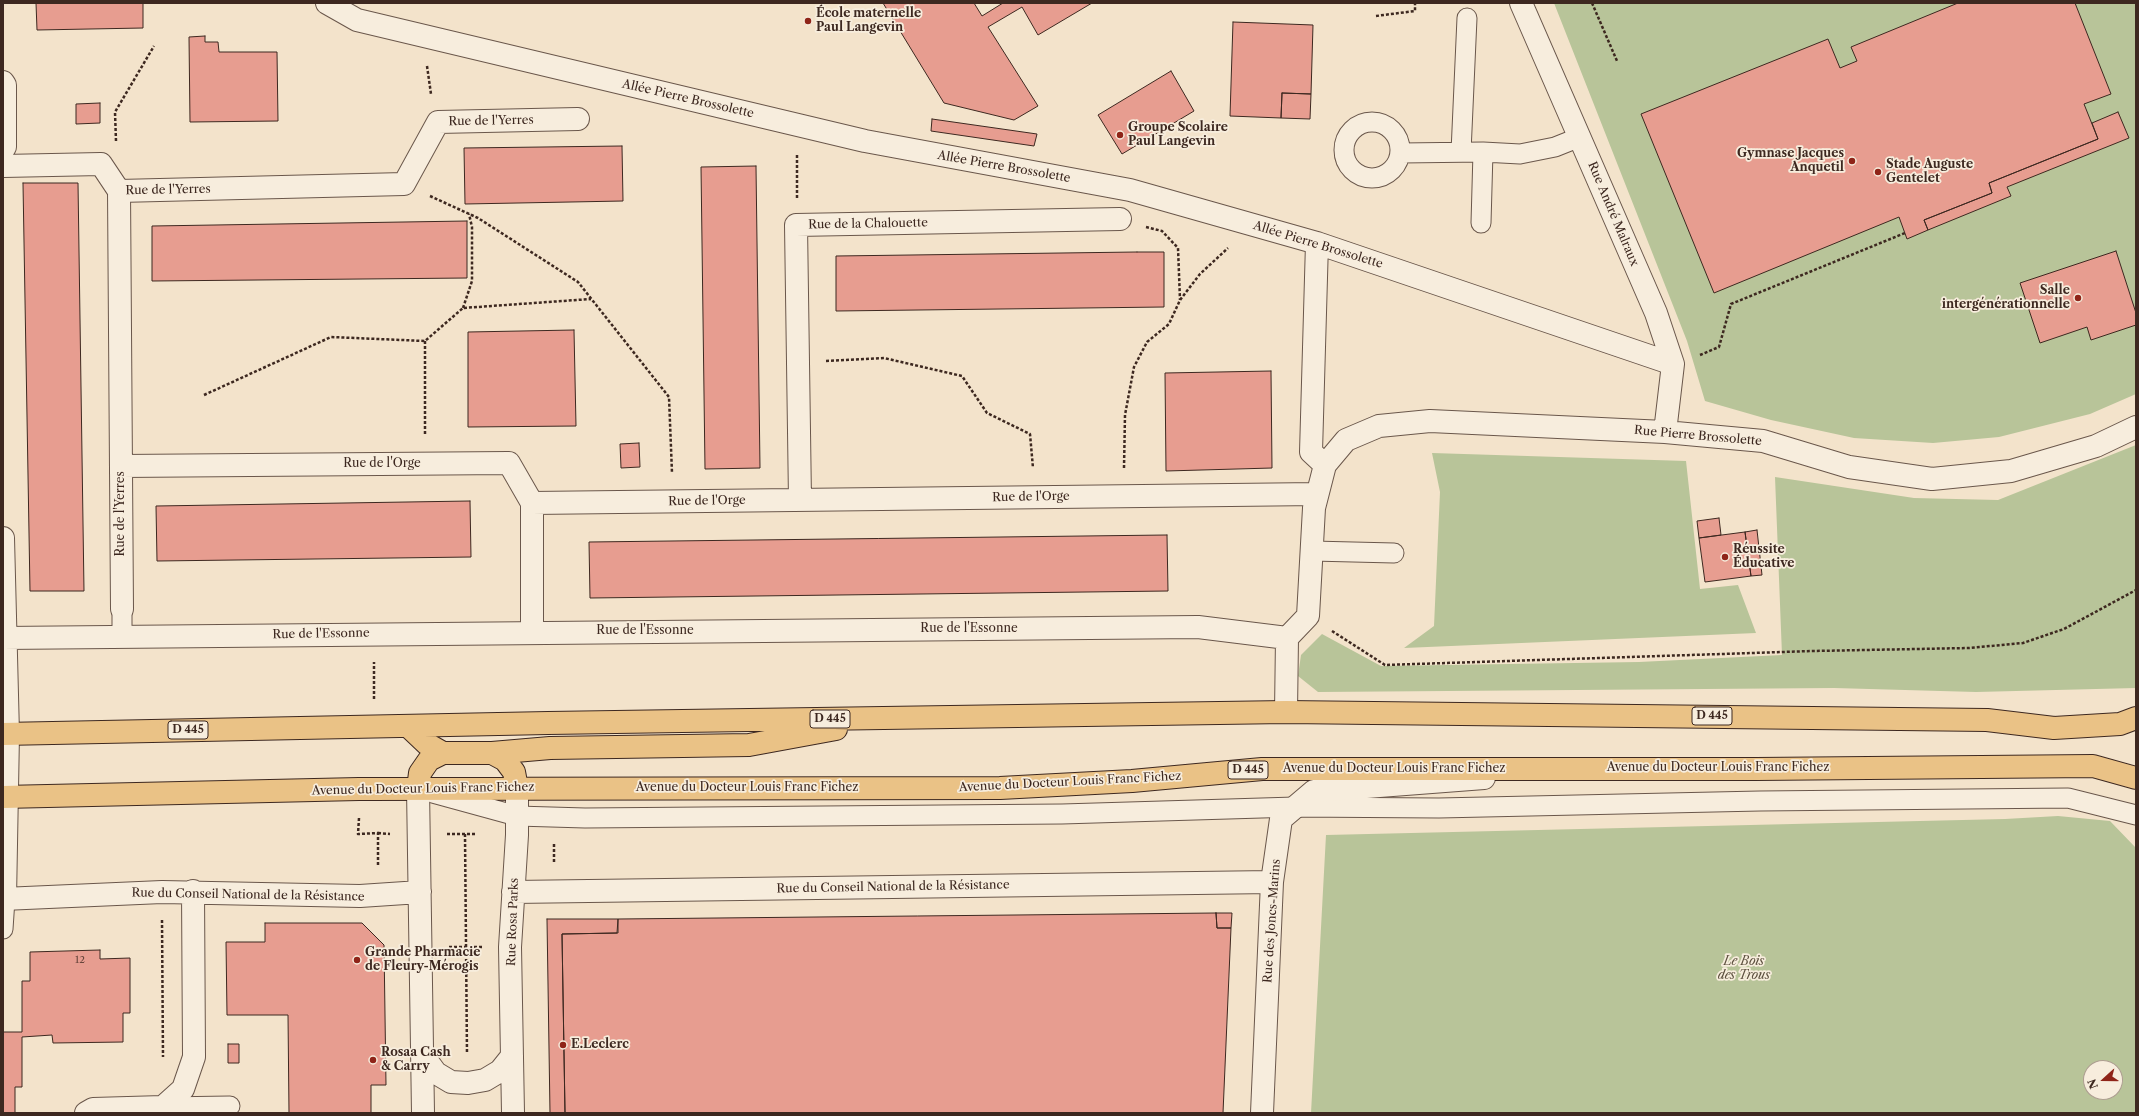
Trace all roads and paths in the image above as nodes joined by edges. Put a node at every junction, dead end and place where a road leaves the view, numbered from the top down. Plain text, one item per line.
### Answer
1 (327, 3) edge
2 (1415, 3) edge
3 (1521, 3) edge
4 (1592, 3) edge
5 (1376, 16) dead end
6 (1467, 18) dead end
7 (424, 35) junction
8 (154, 46) dead end
9 (1617, 62) dead end
10 (3, 82) edge
11 (578, 119) dead end
12 (438, 122) junction
13 (795, 124) junction
14 (1580, 137) junction
15 (116, 144) dead end
16 (3, 150) edge
17 (1461, 152) junction
18 (1483, 152) junction
19 (1401, 153) dead end
20 (3, 166) edge
21 (404, 184) junction
22 (119, 191) junction
23 (469, 214) junction
24 (1120, 220) joint
25 (1481, 223) dead end
26 (796, 225) junction
27 (1254, 225) junction
28 (1905, 234) dead end
29 (1317, 243) junction
30 (591, 299) junction
31 (1180, 300) junction
32 (463, 308) junction
33 (425, 341) junction
34 (798, 362) junction
35 (1673, 364) junction
36 (204, 395) dead end
37 (2136, 427) edge
38 (1665, 432) junction
39 (425, 464) junction
40 (1325, 465) junction
41 (121, 466) junction
42 (1317, 494) junction
43 (1124, 496) junction
44 (1035, 497) junction
45 (800, 500) junction
46 (672, 501) junction
47 (532, 503) junction
48 (3, 538) edge
49 (1312, 551) junction
50 (1394, 553) dead end
51 (2136, 590) edge
52 (122, 609) joint
53 (1308, 616) junction
54 (532, 632) junction
55 (122, 636) junction
56 (4, 638) edge
57 (1287, 638) junction
58 (1286, 712) junction
59 (895, 718) junction
60 (2136, 718) edge
61 (408, 726) junction
62 (5, 734) edge
63 (443, 753) junction
64 (492, 753) junction
65 (1600, 769) junction
66 (2136, 778) edge
67 (517, 788) junction
68 (359, 789) junction
69 (418, 789) junction
70 (5, 797) edge
71 (1295, 807) junction
72 (2136, 815) edge
73 (517, 816) junction
74 (465, 834) dead end
75 (1272, 882) junction
76 (162, 892) junction
77 (193, 892) junction
78 (420, 892) junction
79 (513, 892) junction
80 (378, 895) junction
81 (4, 899) edge
82 (3, 929) edge
83 (422, 946) junction
84 (466, 947) junction
85 (510, 947) junction
86 (422, 1054) junction
87 (467, 1056) dead end
88 (512, 1056) junction
89 (163, 1059) dead end
90 (230, 1106) dead end
91 (163, 1107) junction
92 (86, 1113) edge
93 (423, 1113) edge
94 (513, 1113) edge
95 (1262, 1113) edge

1 - 7 street, Allée Pierre Brossolette
2 - 5 path
3 - 14 street, Rue André Malraux
4 - 9 path
6 - 17 lane
7 - 12 path
7 - 13 street, Allée Pierre Brossolette
8 - 15 path
10 - 16 street
11 - 12 street, Rue de l'Yerres
12 - 21 street, Rue de l'Yerres
13 - 26 path
13 - 27 street, Allée Pierre Brossolette
14 - 18 lane
14 - 35 street, Rue André Malraux
17 - 18 lane
17 - 19 lane
18 - 25 lane
20 - 22 street
21 - 22 street, Rue de l'Yerres
21 - 23 path
22 - 41 street, Rue de l'Yerres
23 - 30 path
23 - 32 path
24 - 26 street, Rue de la Chalouette
24 - 31 path
26 - 34 street, Rue de la Chalouette
27 - 29 street, Allée Pierre Brossolette
27 - 31 path
28 - 35 path
29 - 35 street, Allée Pierre Brossolette
29 - 40 street
30 - 32 path
30 - 46 path
31 - 43 path
32 - 33 path
33 - 36 path
33 - 39 path
34 - 44 path
34 - 45 street, Rue de la Chalouette
35 - 38 street, Rue André Malraux
37 - 38 street, Rue Pierre Brossolette
38 - 40 street, Rue Pierre Brossolette
39 - 41 street, Rue de l'Orge
39 - 47 street, Rue de l'Orge
40 - 42 street
41 - 52 street, Rue de l'Yerres
42 - 43 street, Rue de l'Orge
42 - 49 street
43 - 44 street, Rue de l'Orge
44 - 45 street, Rue de l'Orge
45 - 46 street, Rue de l'Orge
46 - 47 street, Rue de l'Orge
47 - 54 street
48 - 56 street
49 - 50 lane
49 - 53 street
51 - 53 path
52 - 55 lane, Rue de l'Yerres
53 - 57 street
54 - 55 street, Rue de l'Essonne
54 - 57 street, Rue de l'Essonne
55 - 56 street, Rue de l'Essonne
56 - 62 street
57 - 58 street
58 - 59 main road, D 445
58 - 60 main road, D 445
59 - 61 main road, D 445
59 - 64 main road
61 - 62 main road, D 445
61 - 63 main road
62 - 70 street
63 - 64 main road
63 - 69 main road
64 - 67 main road
65 - 66 main road, Avenue du Docteur Louis Franc Fichez / D 445
65 - 67 main road, Avenue du Docteur Louis Franc Fichez / D 445
65 - 71 street, Rue des Joncs-Marins
67 - 69 main road, Avenue du Docteur Louis Franc Fichez / D 445
67 - 73 street, Rue Rosa Parks
68 - 69 main road, Avenue du Docteur Louis Franc Fichez / D 445
68 - 70 main road, Avenue du Docteur Louis Franc Fichez / D 445
68 - 80 path
69 - 73 lane
69 - 78 street
70 - 81 street
71 - 72 lane
71 - 73 lane
71 - 75 street, Rue des Joncs-Marins
73 - 79 street, Rue Rosa Parks
74 - 84 path
75 - 79 street, Rue du Conseil National de la Résistance
75 - 95 street, Rue des Joncs-Marins
76 - 77 street, Rue du Conseil National de la Résistance
76 - 81 street, Rue du Conseil National de la Résistance
76 - 89 path
77 - 80 street, Rue du Conseil National de la Résistance
77 - 91 street
78 - 80 street, Rue du Conseil National de la Résistance
78 - 83 street
79 - 85 street, Rue Rosa Parks
81 - 82 lane
83 - 84 path
83 - 86 street
84 - 85 path
84 - 87 path
85 - 88 street, Rue Rosa Parks
86 - 88 street
86 - 93 street
88 - 94 street, Rue Rosa Parks
90 - 91 lane
91 - 92 street

